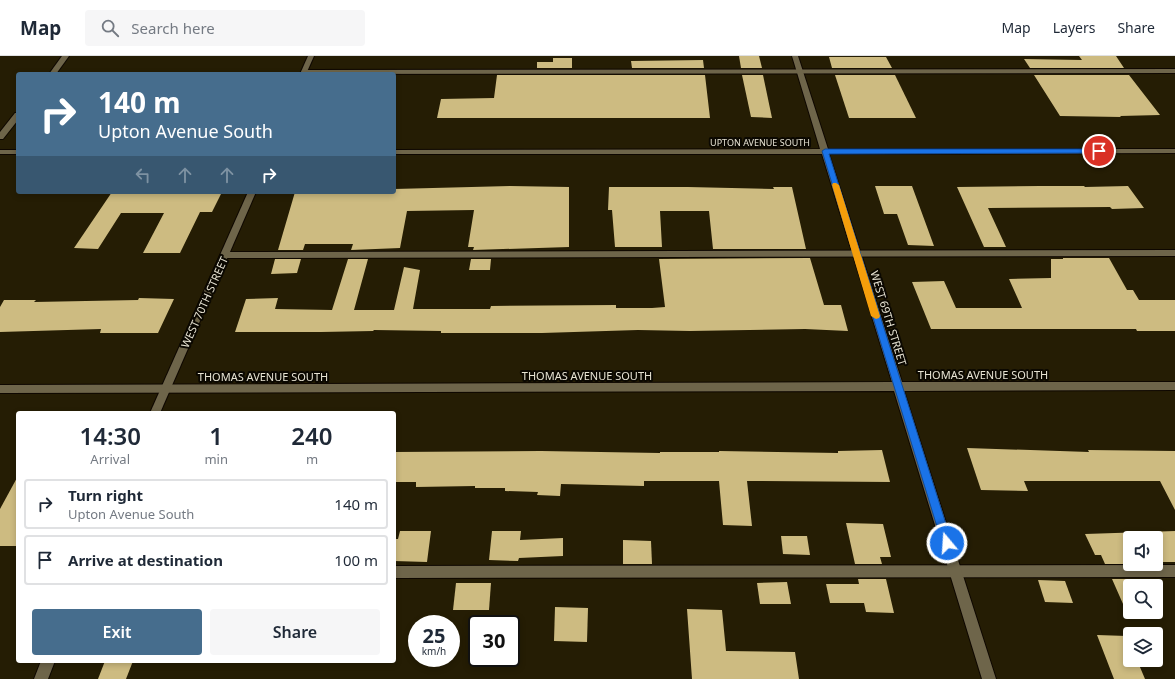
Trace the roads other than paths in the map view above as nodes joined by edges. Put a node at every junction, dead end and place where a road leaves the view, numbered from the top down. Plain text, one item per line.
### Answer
1 (66, 56) edge
2 (311, 56) edge
3 (795, 56) edge
4 (800, 71) junction
5 (1175, 71) edge
6 (54, 72) edge
7 (304, 72) edge
8 (396, 73) edge
9 (16, 117) edge
10 (0, 137) edge
11 (825, 151) junction
12 (1175, 151) edge
13 (0, 152) edge
14 (16, 152) edge
15 (396, 152) edge
16 (251, 194) edge
17 (857, 253) junction
18 (1175, 253) edge
19 (224, 255) junction
20 (897, 386) junction
21 (1175, 386) edge
22 (166, 388) junction
23 (0, 389) edge
24 (157, 411) edge
25 (1175, 571) edge
26 (396, 572) edge
27 (956, 572) junction
28 (47, 663) edge
29 (41, 679) edge
30 (990, 679) edge

1 - 6 street
2 - 7 street
3 - 4 street, WEST 69TH STREET
4 - 5 street
4 - 8 street
4 - 11 street, WEST 69TH STREET
9 - 10 street
11 - 12 street, UPTON AVENUE SOUTH
11 - 15 street, UPTON AVENUE SOUTH
11 - 17 street, WEST 69TH STREET
13 - 14 street
16 - 19 street, WEST 70TH STREET
17 - 18 street
17 - 19 street
17 - 20 street, WEST 69TH STREET
19 - 22 street, WEST 70TH STREET
20 - 21 street, THOMAS AVENUE SOUTH
20 - 22 street, THOMAS AVENUE SOUTH
20 - 27 street, WEST 69TH STREET
22 - 23 street, THOMAS AVENUE SOUTH
22 - 24 street, WEST 70TH STREET
25 - 27 street
26 - 27 street
27 - 30 street, WEST 69TH STREET
28 - 29 street

